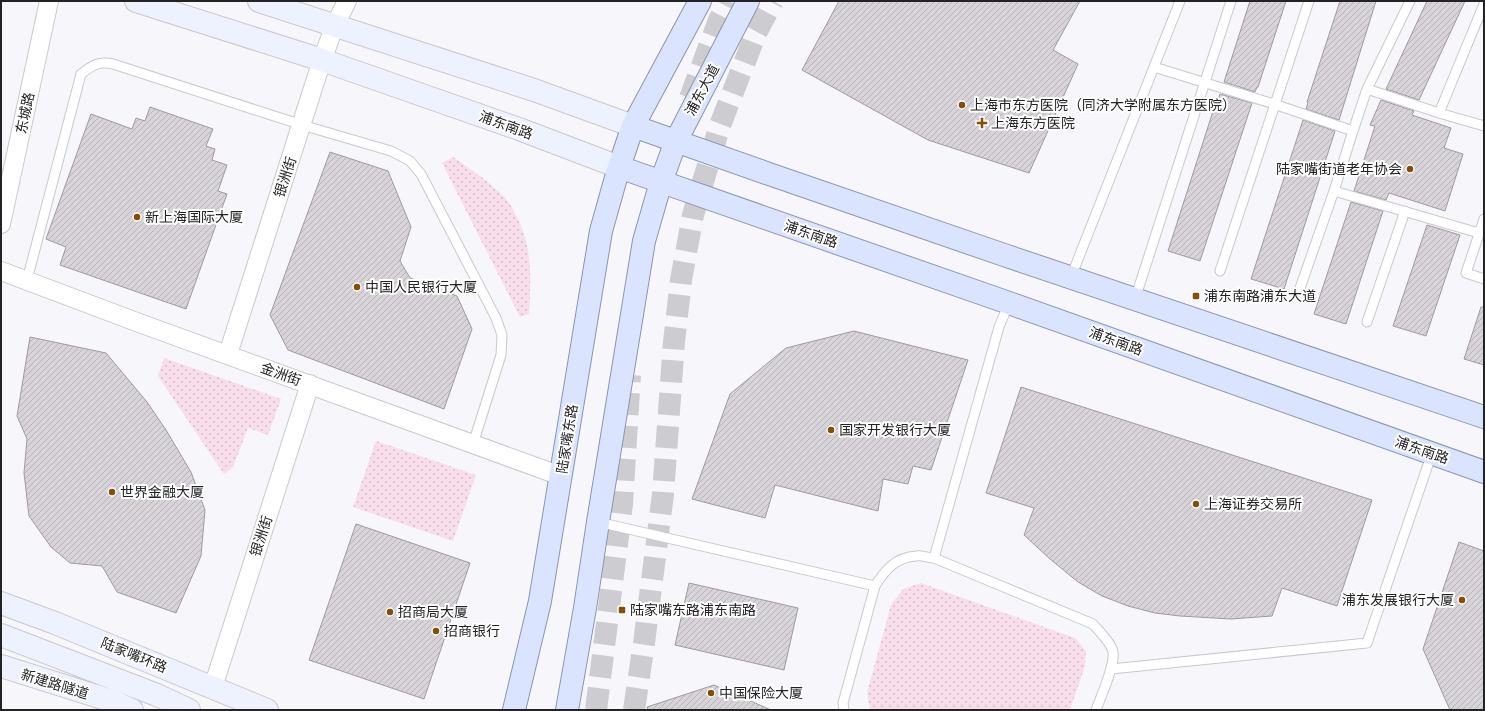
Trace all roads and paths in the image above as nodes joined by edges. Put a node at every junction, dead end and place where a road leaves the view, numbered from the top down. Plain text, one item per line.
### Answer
1 (49, 1) edge
2 (136, 1) edge
3 (258, 1) edge
4 (347, 1) edge
5 (700, 1) edge
6 (748, 1) edge
7 (1180, 1) edge
8 (1230, 1) edge
9 (1309, 1) edge
10 (1410, 1) edge
11 (1484, 4) edge
12 (335, 25) junction
13 (322, 60) junction
14 (1154, 67) junction
15 (1205, 82) junction
16 (1367, 89) junction
17 (1274, 104) junction
18 (1439, 113) junction
19 (302, 125) junction
20 (634, 126) junction
21 (1484, 126) edge
22 (1353, 131) junction
23 (676, 140) junction
24 (619, 167) junction
25 (661, 182) junction
26 (1334, 191) junction
27 (1405, 211) junction
28 (1484, 218) edge
29 (1, 224) edge
30 (1479, 233) junction
31 (1, 270) edge
32 (1220, 270) dead end
33 (1071, 277) junction
34 (1484, 279) edge
35 (27, 280) junction
36 (1299, 291) dead end
37 (1135, 299) junction
38 (1009, 303) junction
39 (1367, 322) dead end
40 (228, 354) junction
41 (310, 384) junction
42 (1484, 417) edge
43 (473, 444) junction
44 (1432, 453) junction
45 (1484, 472) edge
46 (561, 476) junction
47 (598, 522) junction
48 (934, 558) junction
49 (875, 586) junction
50 (1, 603) edge
51 (1, 635) edge
52 (1, 666) edge
53 (1111, 669) junction
54 (1, 679) edge
55 (213, 687) junction
56 (90, 710) edge
57 (132, 710) edge
58 (189, 710) edge
59 (267, 710) edge
60 (514, 710) edge
61 (568, 710) edge
62 (844, 710) edge
63 (1096, 710) edge

1 - 29 street, 东城路
2 - 13 main road, 浦东南路
3 - 12 main road
4 - 12 street, 银洲街
5 - 20 main road
6 - 23 main road, 浦东大道
7 - 14 lane
8 - 15 lane
9 - 17 lane
10 - 16 lane
11 - 18 lane
12 - 13 street, 银洲街
12 - 20 main road
13 - 19 street, 银洲街
13 - 24 main road, 浦东南路
14 - 15 lane
14 - 33 lane
15 - 17 lane
15 - 37 lane
16 - 18 lane
16 - 22 lane
17 - 22 lane
17 - 32 lane
18 - 21 lane
19 - 35 lane
19 - 40 street, 银洲街
19 - 43 lane
20 - 23 main road
20 - 24 main road
22 - 26 lane
23 - 25 main road, 浦东大道
23 - 33 main road
24 - 25 main road, 浦东南路
24 - 46 main road, 陆家嘴东路
25 - 38 main road, 浦东南路
25 - 47 main road
26 - 27 lane
26 - 36 lane
27 - 30 lane
27 - 39 lane
28 - 30 lane
30 - 34 lane
31 - 35 street, 金洲街
33 - 37 main road
35 - 40 street, 金洲街
37 - 42 main road
38 - 44 main road, 浦东南路
38 - 48 lane
40 - 41 street, 金洲街
41 - 43 street, 金洲街
41 - 55 street, 银洲街
43 - 46 street, 金洲街
44 - 45 main road, 浦东南路
44 - 53 lane
46 - 60 main road, 陆家嘴东路
47 - 49 lane
47 - 61 main road
48 - 49 lane
48 - 53 lane
49 - 62 lane
50 - 55 main road, 陆家嘴环路
51 - 58 main road, 陆家嘴环路
52 - 57 main road, 新建路隧道
53 - 63 lane
54 - 56 main road
55 - 59 main road, 陆家嘴环路

